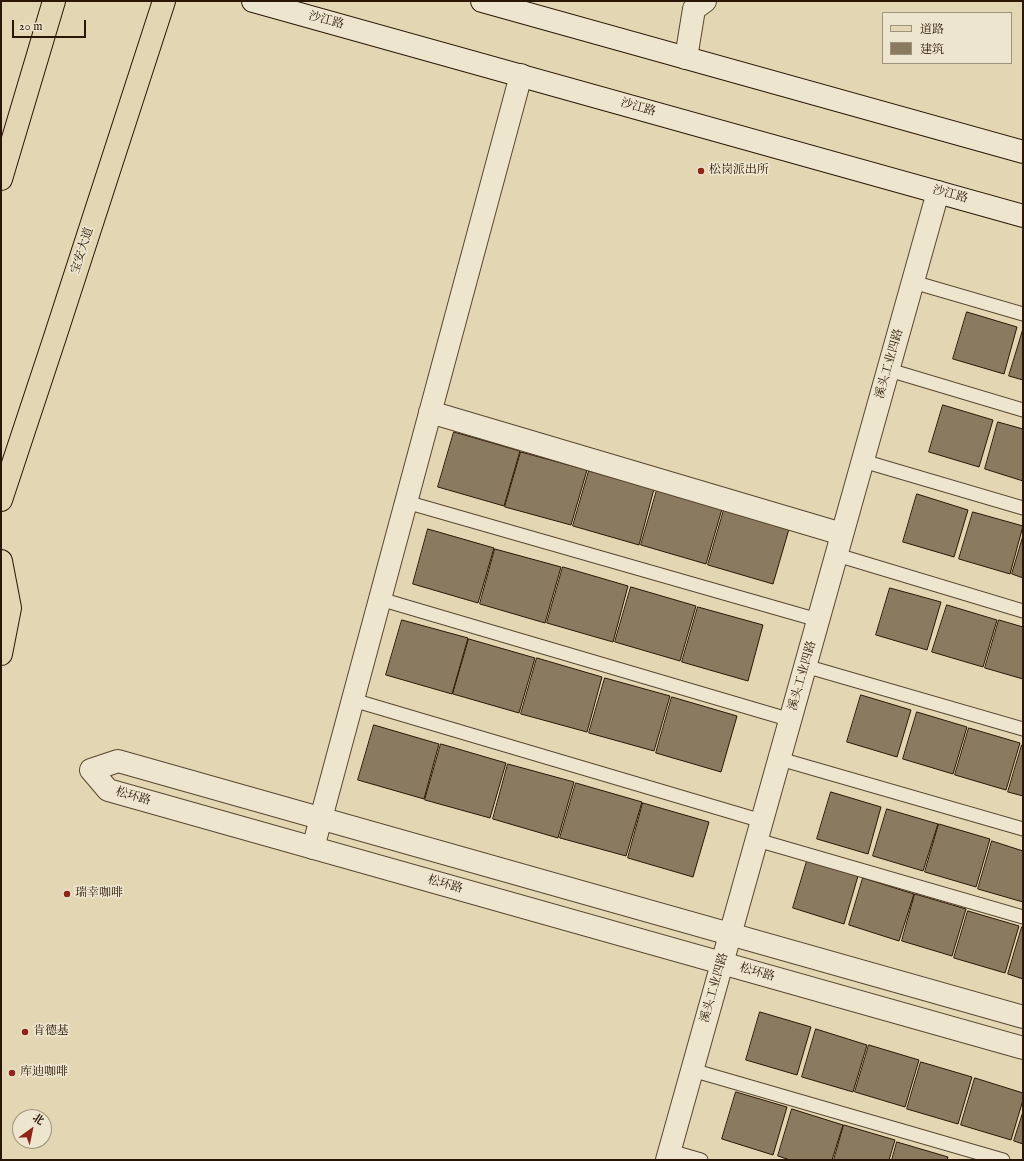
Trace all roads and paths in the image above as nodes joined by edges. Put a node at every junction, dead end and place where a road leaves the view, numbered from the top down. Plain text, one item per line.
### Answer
1 (54, 1) edge
2 (164, 1) edge
3 (253, 1) edge
4 (482, 1) edge
5 (705, 1) edge
6 (686, 58) junction
7 (521, 75) junction
8 (1023, 152) edge
9 (1, 179) edge
10 (938, 192) junction
11 (1023, 216) edge
12 (913, 282) junction
13 (1023, 314) edge
14 (889, 370) junction
15 (1023, 410) edge
16 (430, 412) junction
17 (863, 461) junction
18 (1, 500) edge
19 (406, 502) junction
20 (1023, 508) edge
21 (842, 534) junction
22 (837, 555) junction
23 (1, 561) edge
24 (380, 599) junction
25 (1023, 611) edge
26 (818, 620) junction
27 (1, 654) edge
28 (805, 666) junction
29 (353, 700) junction
30 (791, 720) junction
31 (1023, 729) edge
32 (780, 759) junction
33 (321, 819) junction
34 (1023, 828) edge
35 (760, 830) junction
36 (313, 848) junction
37 (1023, 917) edge
38 (730, 935) junction
39 (722, 964) junction
40 (1023, 1017) edge
41 (1023, 1048) edge
42 (692, 1070) junction
43 (669, 1155) edge
44 (701, 1160) edge
45 (1003, 1160) edge

1 - 9 main road
2 - 18 main road, 宝安大道
3 - 7 street, 沙江路
4 - 6 street
5 - 6 street
6 - 8 street
7 - 10 street, 沙江路
7 - 16 street
10 - 11 street, 沙江路
10 - 12 street, 溪头工业四路
12 - 13 lane
12 - 14 street, 溪头工业四路
14 - 15 lane
14 - 17 street, 溪头工业四路
16 - 19 street
16 - 21 street
17 - 20 lane
17 - 21 street, 溪头工业四路
19 - 24 street
19 - 26 lane
21 - 22 street, 溪头工业四路
22 - 25 lane
22 - 26 street, 溪头工业四路
23 - 27 main road
24 - 29 street
24 - 30 lane
26 - 28 street, 溪头工业四路
28 - 30 street, 溪头工业四路
28 - 31 lane
29 - 33 street
29 - 35 lane
30 - 32 street, 溪头工业四路
32 - 34 lane
32 - 35 street, 溪头工业四路
33 - 36 street
33 - 36 street, 松环路
33 - 38 street, 松环路
35 - 37 lane
35 - 38 street, 溪头工业四路
36 - 39 street, 松环路
38 - 39 street, 溪头工业四路
38 - 40 street, 松环路
39 - 41 street, 松环路
39 - 42 street, 溪头工业四路
42 - 43 street, 溪头工业四路
42 - 45 lane
43 - 44 lane

